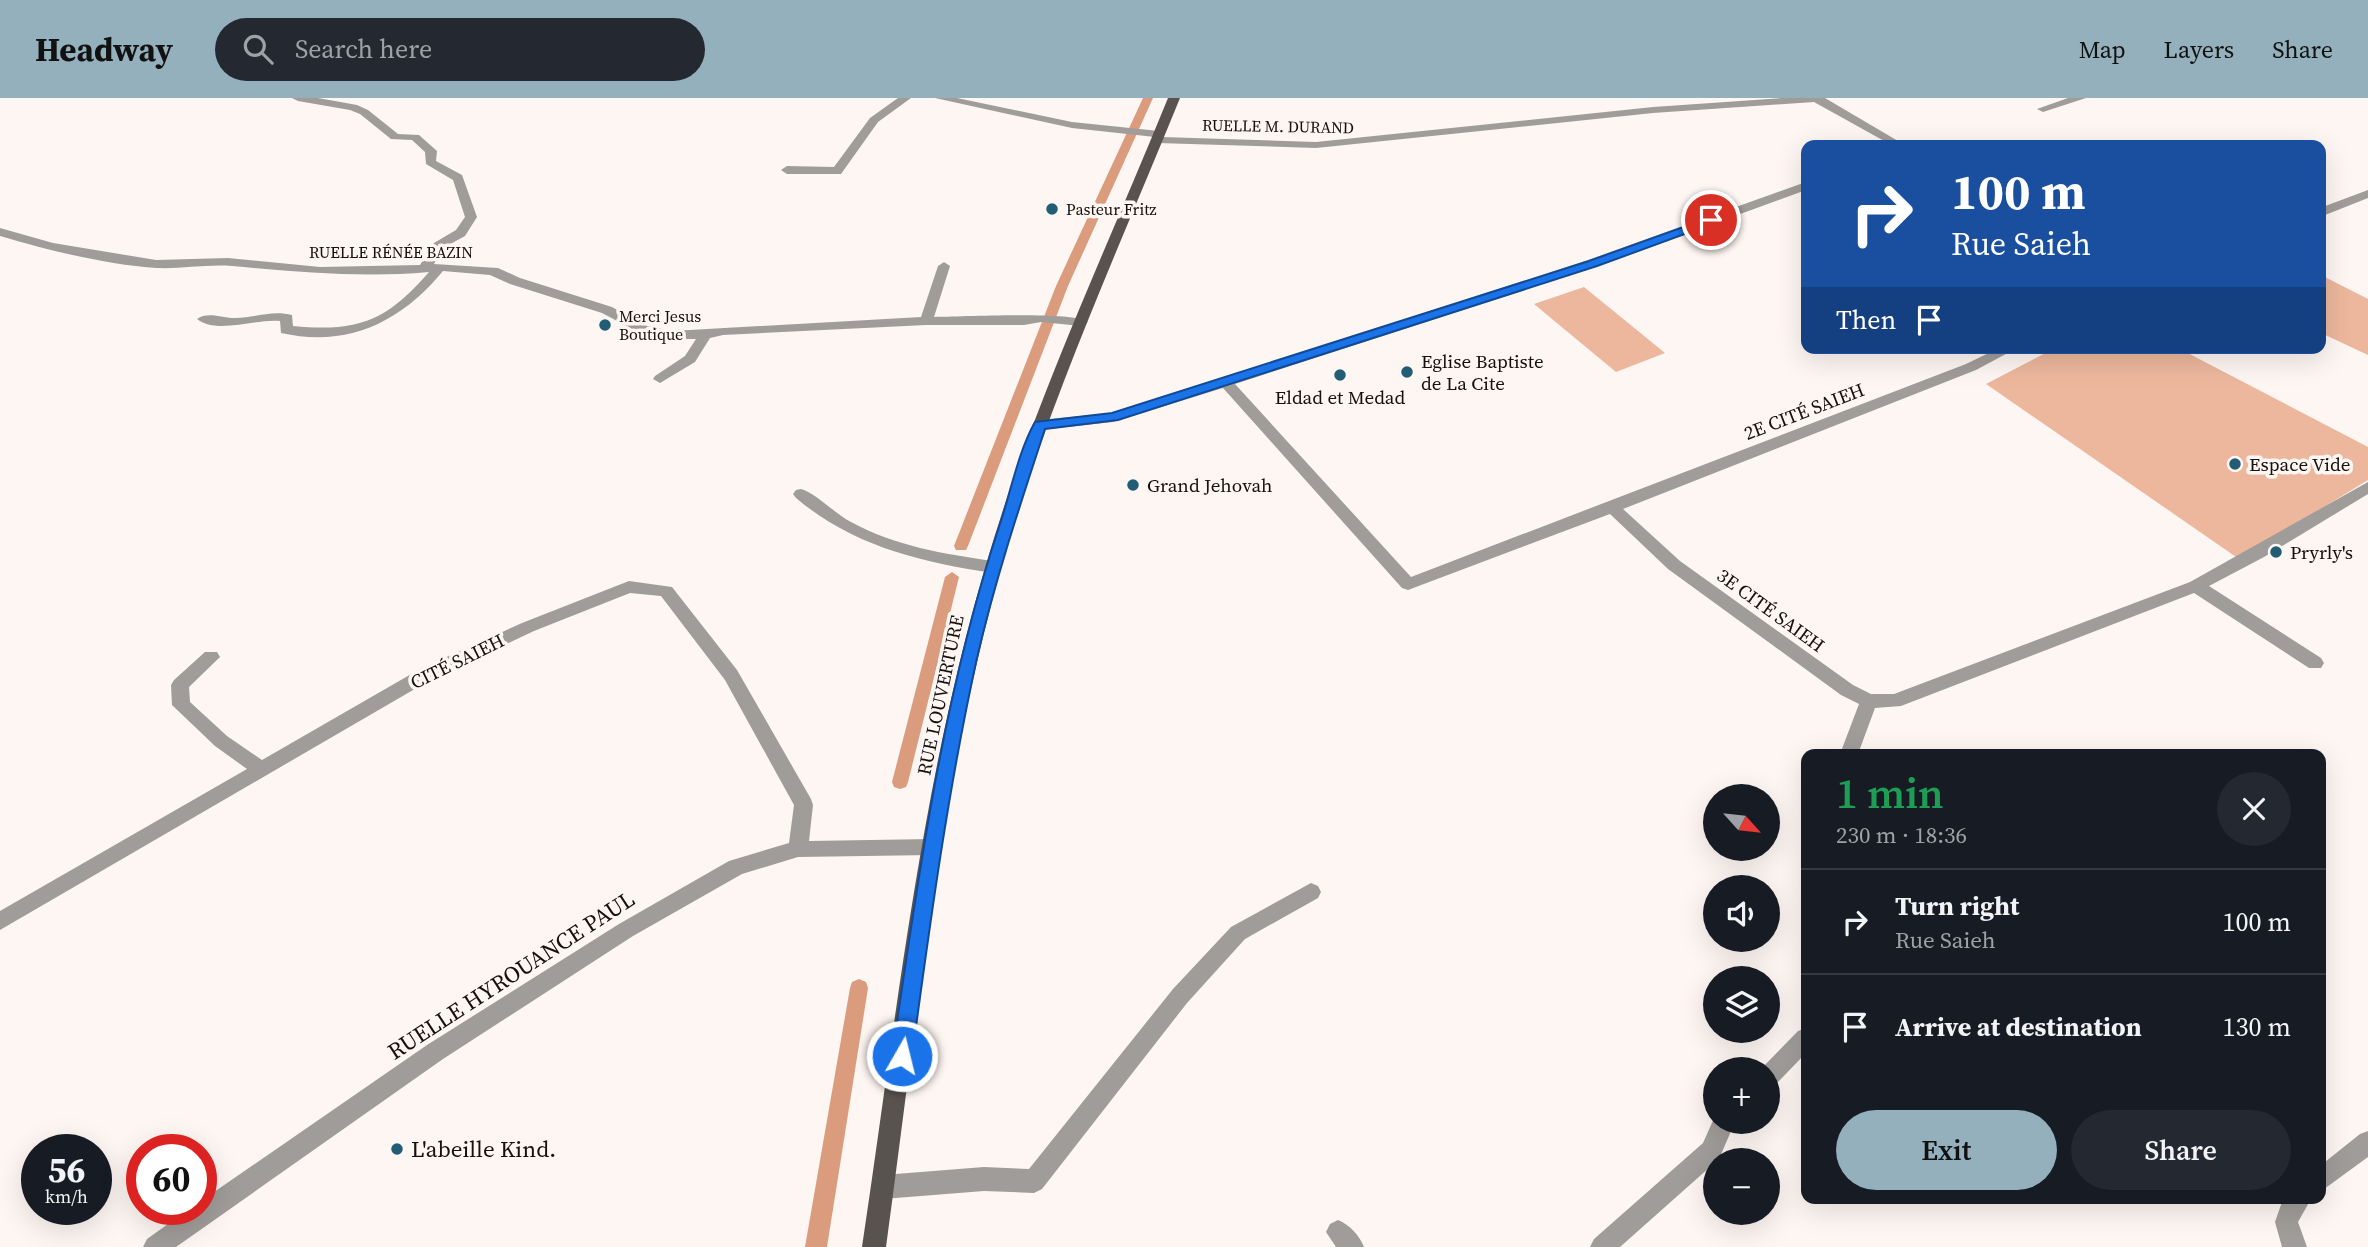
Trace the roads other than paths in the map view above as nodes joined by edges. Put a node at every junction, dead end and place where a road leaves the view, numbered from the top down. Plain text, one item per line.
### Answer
1 (298, 98) edge
2 (905, 98) edge
3 (941, 98) edge
4 (1174, 98) edge
5 (2079, 98) edge
6 (1818, 99) edge
7 (2042, 109) dead end
8 (1158, 137) junction
9 (1887, 140) edge
10 (787, 170) dead end
11 (1801, 188) edge
12 (2368, 194) edge
13 (2326, 211) edge
14 (0, 232) edge
15 (944, 266) dead end
16 (440, 267) junction
17 (425, 268) junction
18 (204, 319) dead end
19 (926, 321) junction
20 (1080, 326) junction
21 (705, 335) junction
22 (1998, 354) edge
23 (660, 379) dead end
24 (1226, 382) junction
25 (1039, 425) junction
26 (2368, 487) edge
27 (801, 494) dead end
28 (1612, 507) junction
29 (993, 567) junction
30 (2196, 586) junction
31 (211, 657) dead end
32 (2315, 663) dead end
33 (1869, 701) junction
34 (1851, 749) edge
35 (262, 770) junction
36 (932, 847) junction
37 (798, 849) junction
38 (1311, 892) dead end
39 (0, 920) edge
40 (1801, 1043) edge
41 (1780, 1065) edge
42 (1719, 1134) edge
43 (2368, 1142) edge
44 (2326, 1176) edge
45 (883, 1186) junction
46 (2293, 1204) edge
47 (155, 1247) edge
48 (874, 1247) edge
49 (1602, 1247) edge
50 (2295, 1247) edge

1 - 17 street
2 - 10 street
3 - 8 street, RUELLE M. DURAND
4 - 8 main road, RUE LOUVERTURE
5 - 7 street
6 - 8 street, RUELLE M. DURAND
6 - 9 street
8 - 20 main road, RUE LOUVERTURE
11 - 24 street
12 - 13 street
14 - 17 street, RUELLE RÉNÉE BAZIN
15 - 19 street
16 - 17 street, RUELLE RÉNÉE BAZIN
16 - 18 street
16 - 21 street, RUELLE RÉNÉE BAZIN
19 - 20 street, RUELLE RÉNÉE BAZIN
19 - 21 street, RUELLE RÉNÉE BAZIN
20 - 25 main road, RUE LOUVERTURE
21 - 23 street
22 - 28 street, 2E CITÉ SAIEH
24 - 25 street
24 - 28 street
25 - 29 main road, RUE LOUVERTURE
26 - 30 street
27 - 29 street
28 - 33 street, 3E CITÉ SAIEH
29 - 36 main road, RUE LOUVERTURE
30 - 32 street
30 - 33 street
31 - 35 street
33 - 34 street
35 - 37 street, CITÉ SAIEH
35 - 39 street, CITÉ SAIEH
36 - 37 street, RUELLE HYROUANCE PAUL
36 - 45 main road, RUE LOUVERTURE
37 - 47 street, RUELLE HYROUANCE PAUL
38 - 45 street
40 - 41 street
42 - 49 street
43 - 44 street
45 - 48 main road, RUE LOUVERTURE
46 - 50 street

